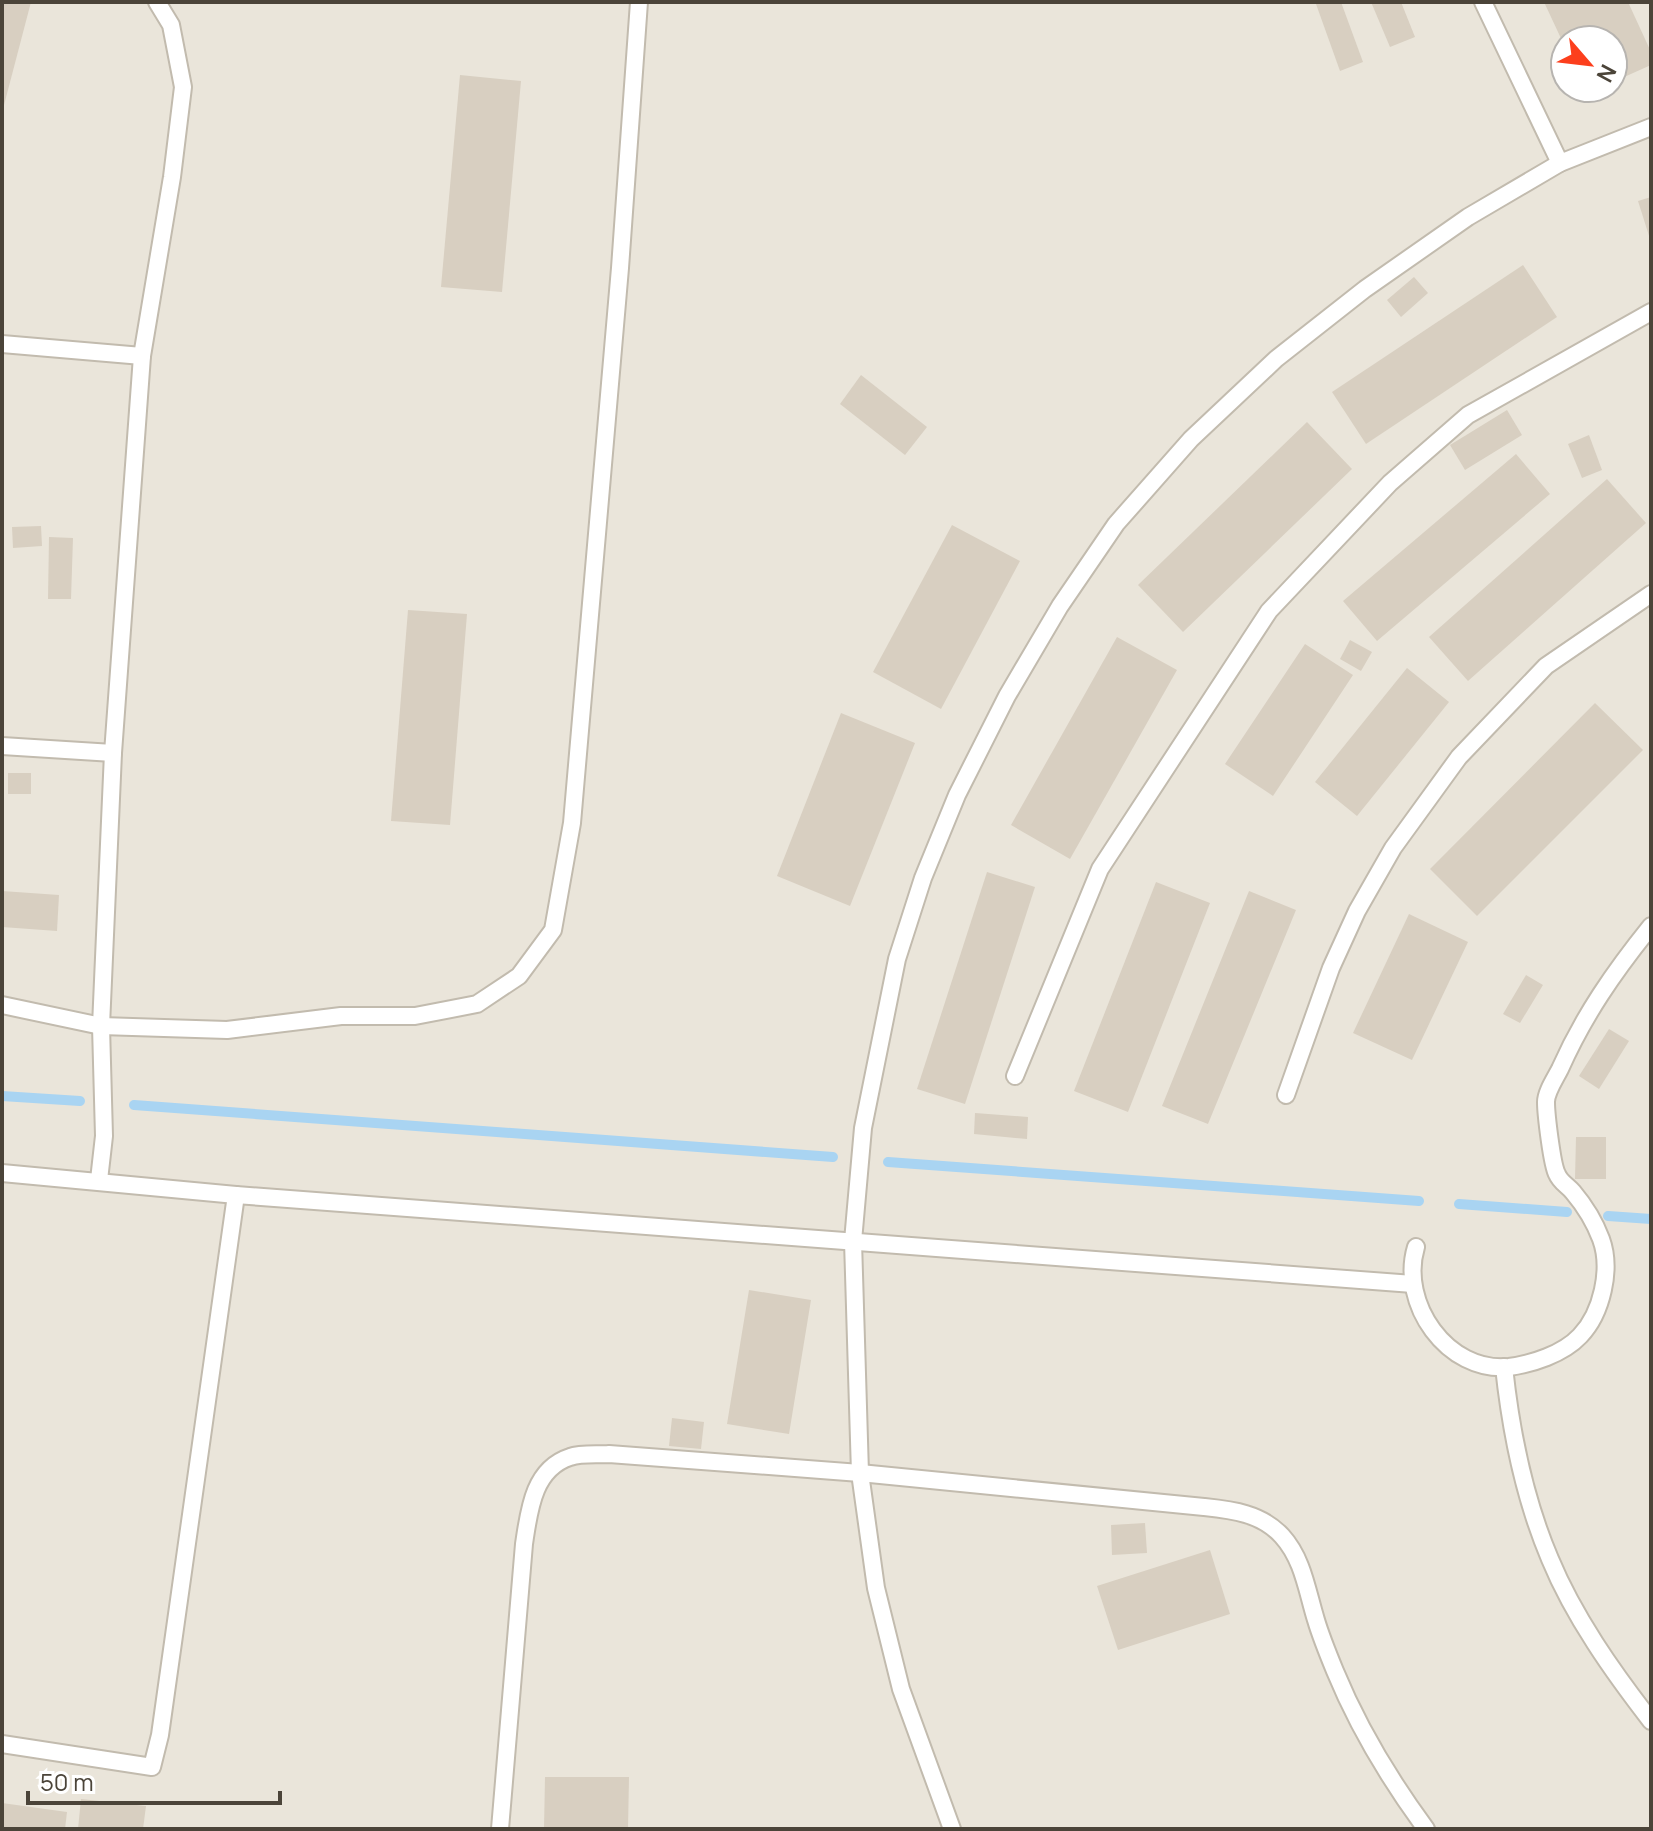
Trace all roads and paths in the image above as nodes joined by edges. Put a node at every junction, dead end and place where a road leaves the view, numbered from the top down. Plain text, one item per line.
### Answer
1 (157, 2) edge
2 (639, 2) edge
3 (1483, 2) edge
4 (1651, 127) edge
5 (1560, 163) junction
6 (1651, 312) edge
7 (2, 344) edge
8 (142, 356) junction
9 (1651, 594) edge
10 (2, 746) edge
11 (113, 753) junction
12 (1651, 926) edge
13 (2, 1005) edge
14 (101, 1026) junction
15 (1015, 1076) dead end
16 (1286, 1095) dead end
17 (2, 1173) edge
18 (99, 1180) junction
19 (236, 1195) junction
20 (853, 1241) junction
21 (1416, 1247) dead end
22 (1413, 1284) junction
23 (1504, 1367) junction
24 (860, 1473) junction
25 (1651, 1721) edge
26 (2, 1744) edge
27 (500, 1829) edge
28 (952, 1829) edge
29 (1426, 1829) edge

1 - 8 lane
2 - 14 lane
3 - 5 lane
4 - 5 lane
5 - 20 lane
6 - 15 lane
7 - 8 lane
8 - 11 lane
9 - 16 lane
10 - 11 lane
11 - 14 lane
12 - 23 lane
13 - 14 lane
14 - 18 lane
17 - 18 lane
18 - 19 lane
19 - 20 lane
19 - 26 lane
20 - 22 lane
20 - 24 lane
21 - 22 lane
22 - 23 lane
23 - 25 lane
24 - 27 lane
24 - 28 lane
24 - 29 lane

